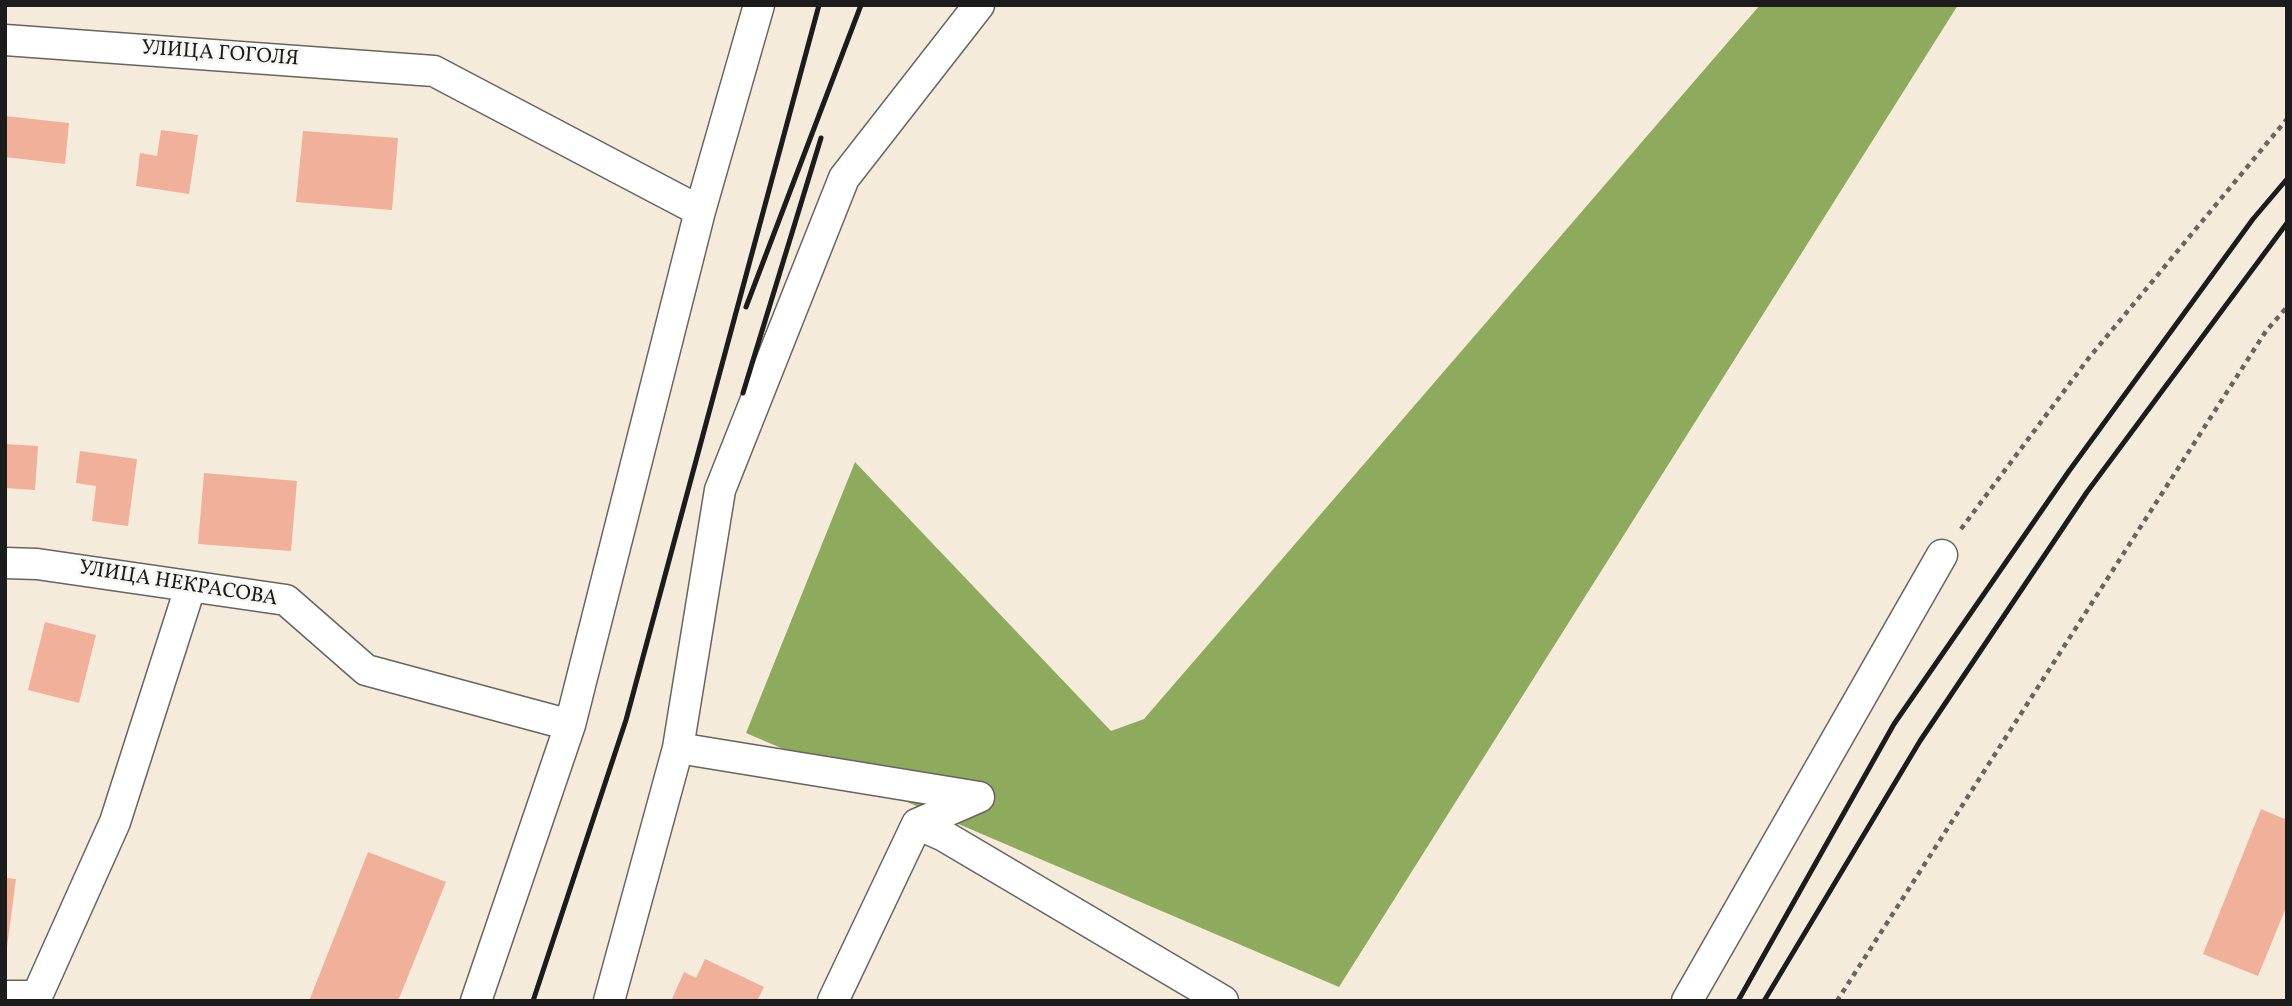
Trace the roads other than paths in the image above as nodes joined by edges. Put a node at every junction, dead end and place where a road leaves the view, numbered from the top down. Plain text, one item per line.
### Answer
1 (759, 5) edge
2 (979, 5) edge
3 (5, 40) edge
4 (700, 211) junction
5 (1942, 555) road end
6 (5, 563) edge
7 (190, 588) junction
8 (570, 725) junction
9 (678, 748) junction
10 (917, 824) junction
11 (5, 996) edge
12 (476, 1001) edge
13 (609, 1001) edge
14 (833, 1001) edge
15 (1223, 1001) edge
16 (1687, 1001) edge

1 - 4 street
2 - 9 street
3 - 4 street, УЛИЦА ГОГОЛЯ
4 - 8 street
5 - 16 street
6 - 7 street, УЛИЦА НЕКРАСОВА
7 - 8 street, УЛИЦА НЕКРАСОВА
7 - 11 street
8 - 12 street
9 - 10 street
9 - 13 street
10 - 14 street
10 - 15 street

